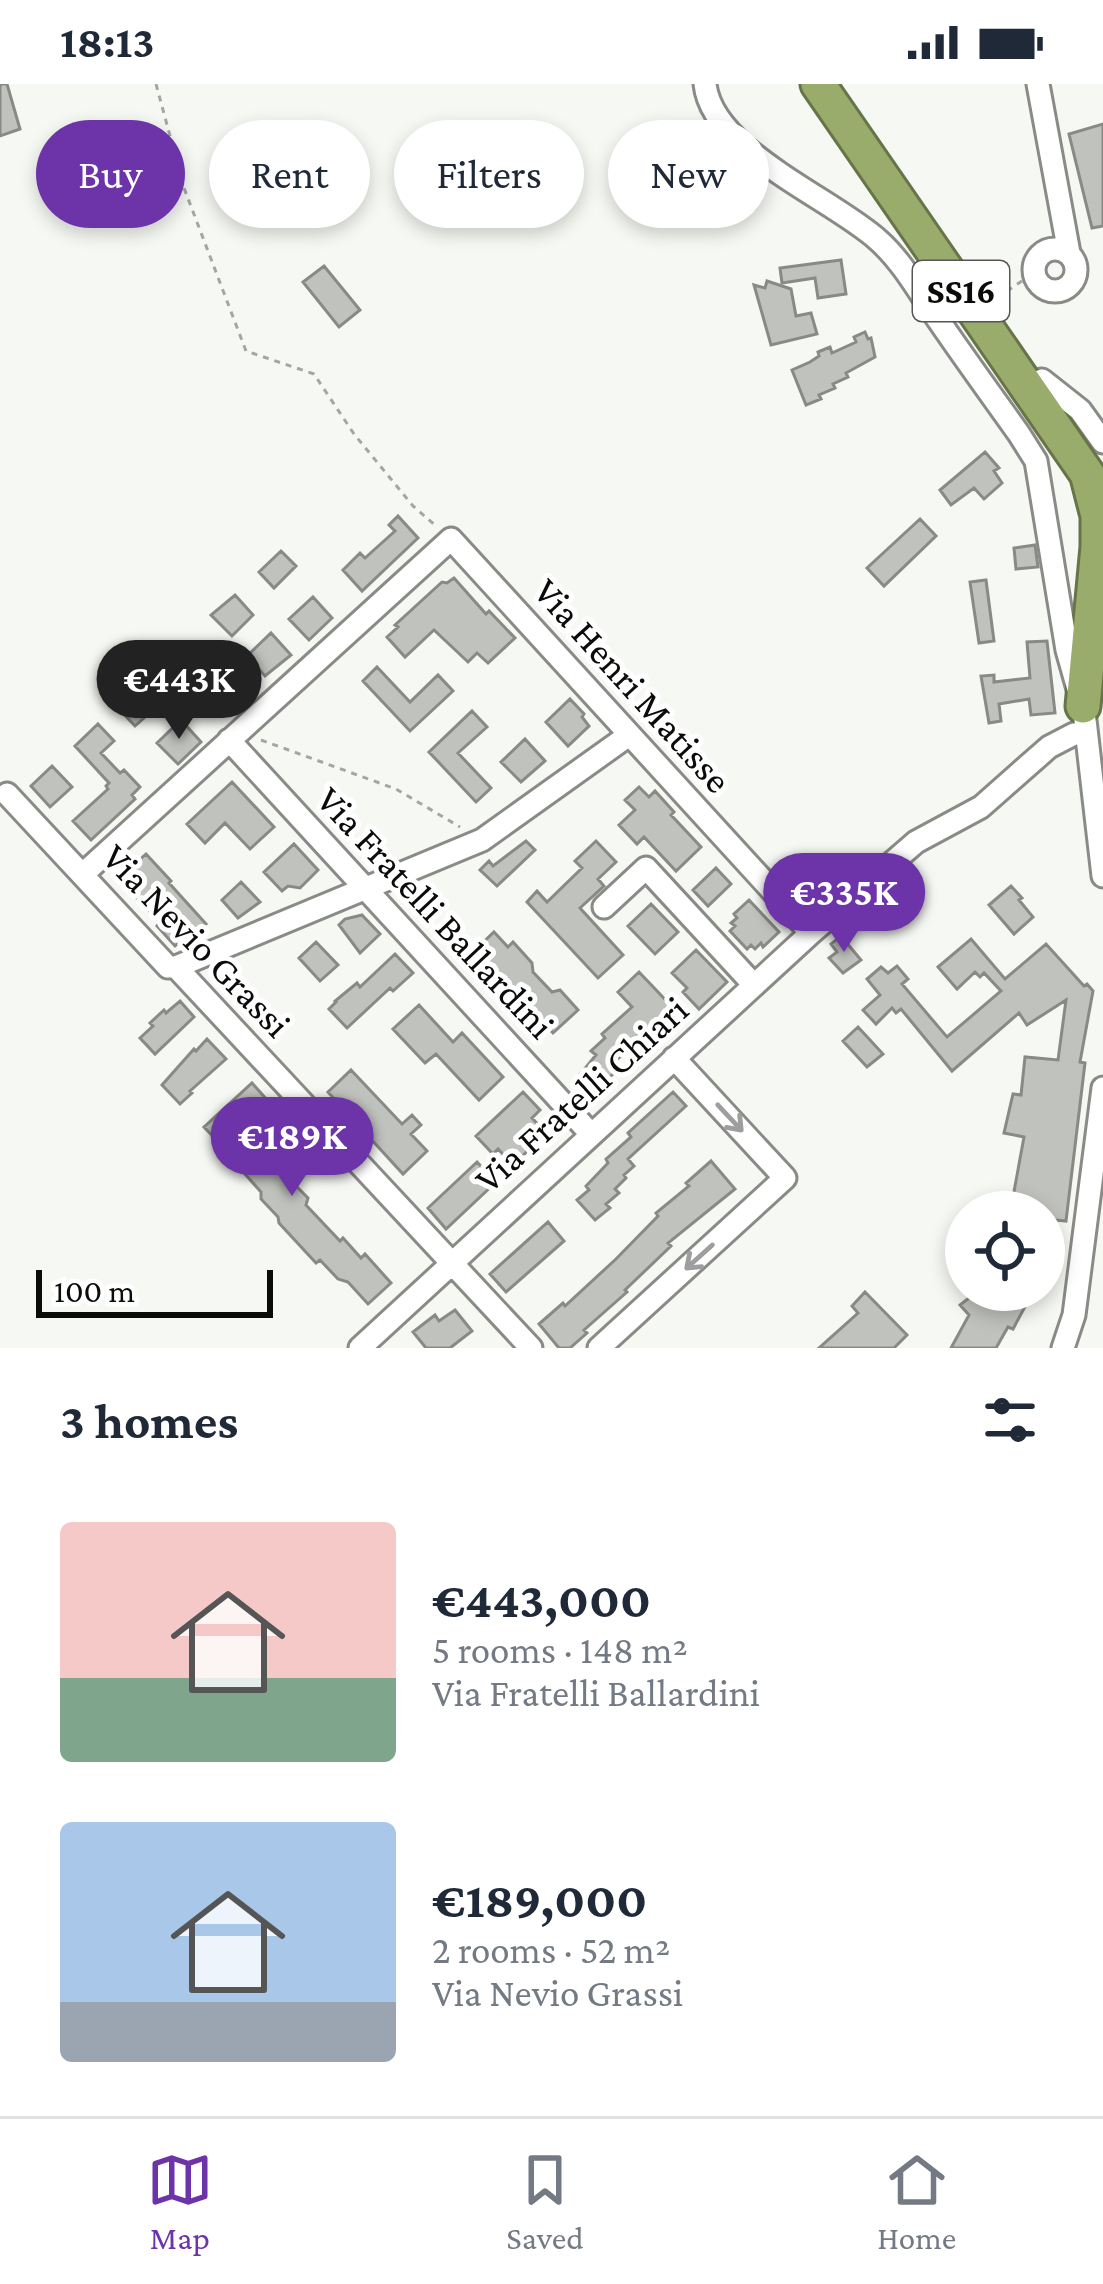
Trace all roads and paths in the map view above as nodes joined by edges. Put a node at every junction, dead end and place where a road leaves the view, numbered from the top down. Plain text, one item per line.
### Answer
1 (156, 84) edge
2 (705, 84) edge
3 (818, 84) edge
4 (839, 84) edge
5 (1038, 84) edge
6 (1069, 254) junction
7 (1034, 273) junction
8 (1007, 291) dead end
9 (1042, 380) junction
10 (1103, 442) edge
11 (1098, 480) edge
12 (451, 539) junction
13 (1096, 626) edge
14 (1085, 720) junction
15 (629, 735) junction
16 (234, 736) junction
17 (7, 794) dead end
18 (482, 840) junction
19 (83, 874) junction
20 (1103, 876) edge
21 (366, 890) junction
22 (604, 907) dead end
23 (811, 933) junction
24 (176, 967) junction
25 (754, 986) junction
26 (674, 1058) junction
27 (1103, 1088) edge
28 (590, 1133) junction
29 (452, 1262) junction
30 (1074, 1343) edge
31 (360, 1348) edge
32 (531, 1348) edge
33 (599, 1348) edge

1 - 12 path
2 - 14 street
3 - 11 highway, SS16
4 - 9 highway, SS16
5 - 6 street
6 - 7 street
6 - 7 street
7 - 8 path
9 - 10 street
9 - 11 highway, SS16
11 - 13 highway
12 - 15 street, Via Henri Matisse
12 - 16 street
13 - 14 highway
14 - 20 street
14 - 23 street, Via Fratelli Chiari
15 - 18 street
15 - 23 street, Via Henri Matisse
16 - 18 path
16 - 19 street
16 - 21 street, Via Fratelli Ballardini
17 - 19 street, Via Nevio Grassi
18 - 21 street
19 - 24 street, Via Nevio Grassi
21 - 24 street
21 - 28 street, Via Fratelli Ballardini
22 - 25 street
23 - 25 street, Via Fratelli Chiari
24 - 29 street, Via Nevio Grassi
25 - 26 street, Via Fratelli Chiari
26 - 28 street, Via Fratelli Chiari
26 -> 33 street
27 - 30 street
28 - 29 street, Via Fratelli Chiari
29 - 31 street, Via Fratelli Chiari
29 - 32 street, Via Nevio Grassi

